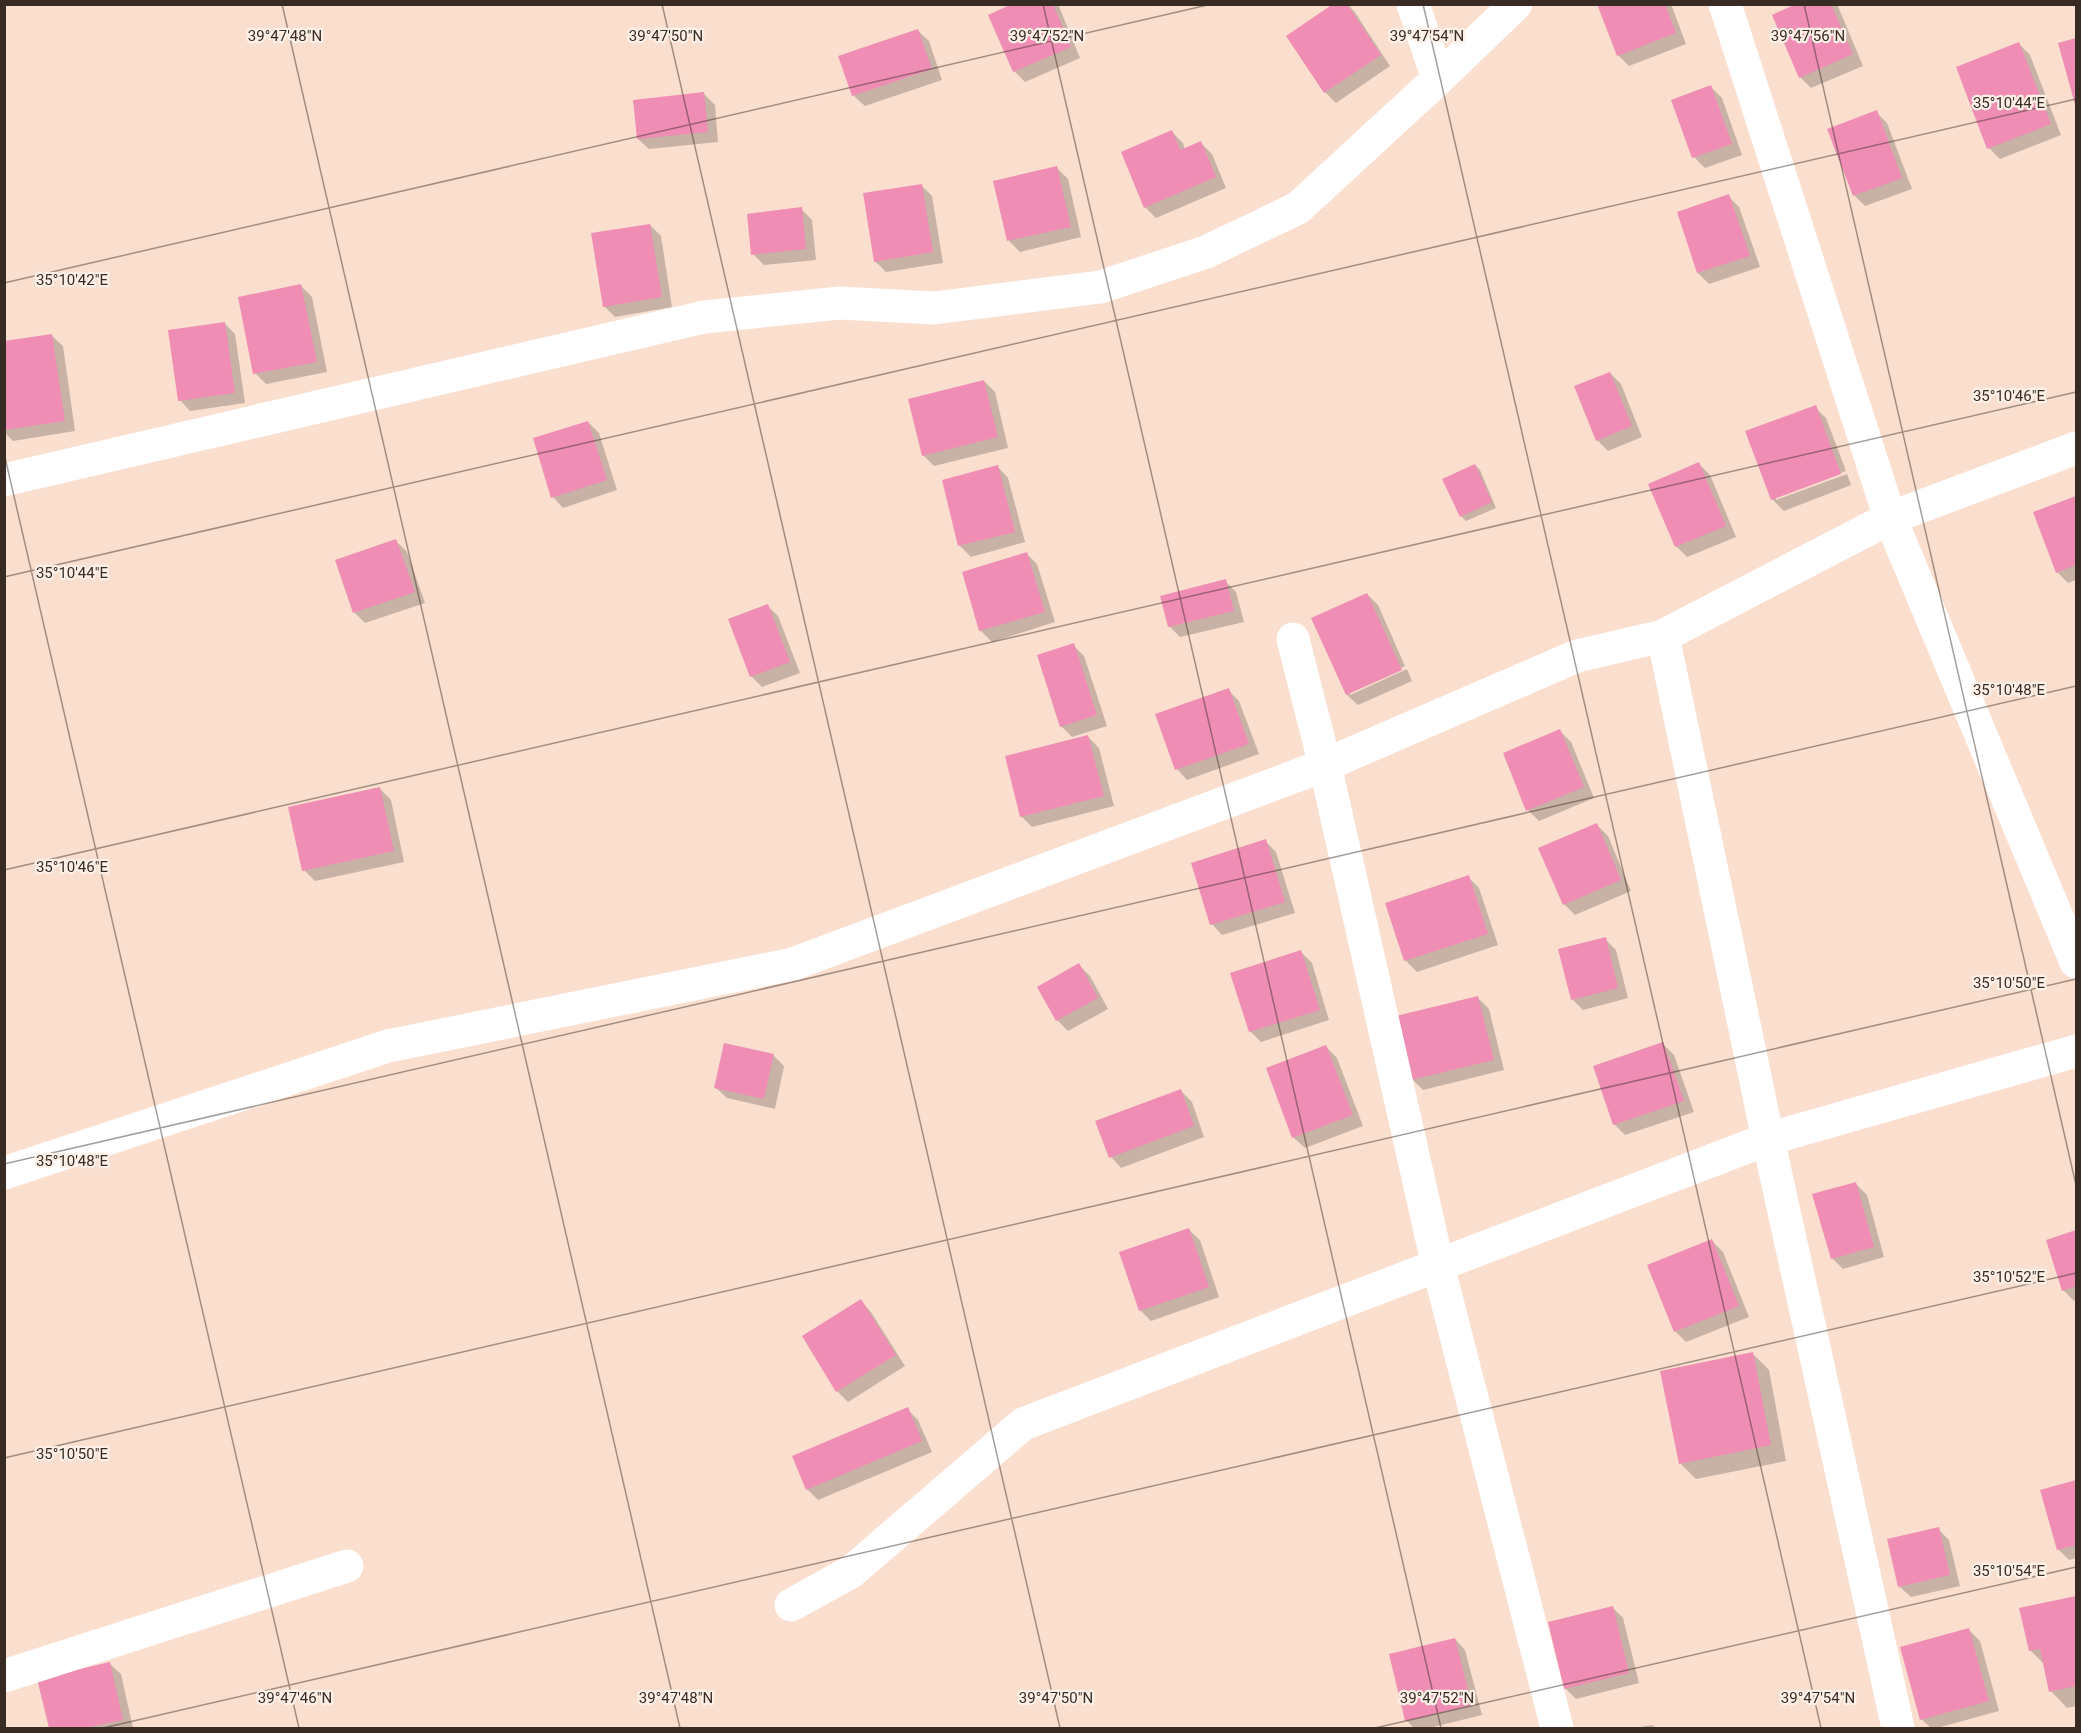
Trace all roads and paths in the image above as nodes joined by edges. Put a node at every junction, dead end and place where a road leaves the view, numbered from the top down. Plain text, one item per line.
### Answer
1 (1413, 4) edge
2 (1516, 4) edge
3 (1725, 4) edge
4 (1438, 80) junction
5 (2076, 448) edge
6 (4, 480) edge
7 (1890, 518) junction
8 (1663, 636) junction
9 (1293, 639) dead end
10 (1325, 765) junction
11 (2076, 962) edge
12 (2076, 1051) edge
13 (1768, 1138) junction
14 (4, 1173) edge
15 (1438, 1266) junction
16 (347, 1566) dead end
17 (791, 1605) dead end
18 (4, 1676) edge
19 (1557, 1728) edge
20 (1898, 1728) edge

1 - 4 street
2 - 4 street
3 - 7 street
4 - 6 street
5 - 7 street
7 - 8 street
7 - 11 street
8 - 10 street
8 - 13 street
9 - 10 street
10 - 14 street
10 - 15 street
12 - 13 street
13 - 15 street
13 - 20 street
15 - 17 street
15 - 19 street
16 - 18 street

